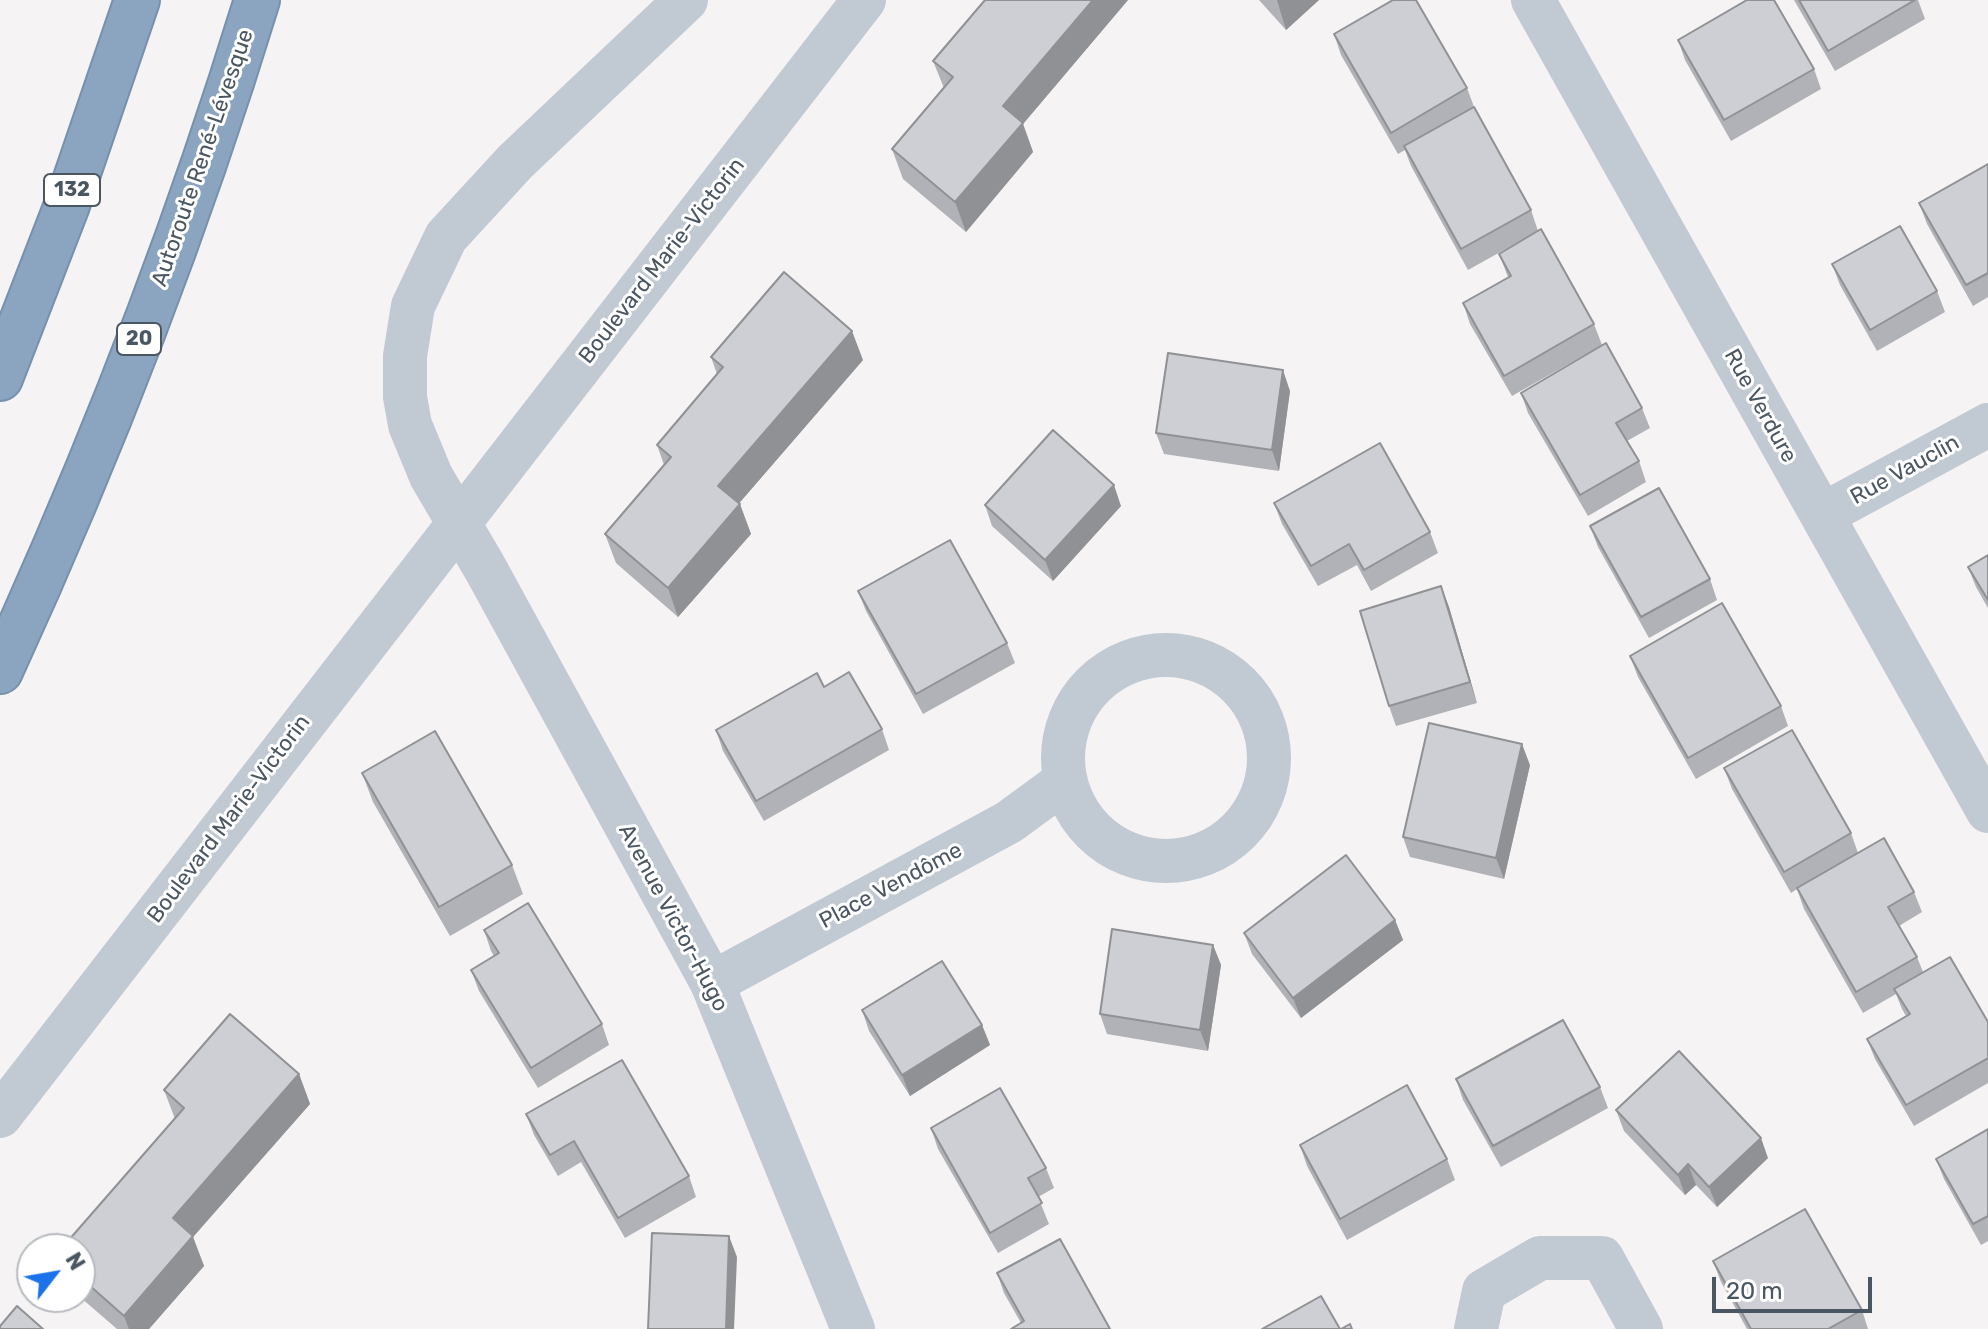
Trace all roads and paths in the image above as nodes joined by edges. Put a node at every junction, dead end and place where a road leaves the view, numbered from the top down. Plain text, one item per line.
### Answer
1 (137, 0) edge
2 (257, 0) edge
3 (686, 0) edge
4 (864, 0) edge
5 (1533, 0) edge
6 (0, 378) edge
7 (1988, 425) edge
8 (1822, 515) junction
9 (459, 523) junction
10 (0, 671) edge
11 (1065, 781) junction
12 (1988, 811) edge
13 (712, 983) junction
14 (0, 1116) edge
15 (853, 1329) edge
16 (1476, 1329) edge
17 (1641, 1329) edge

1 - 6 highway, 132
2 - 10 highway, Autoroute René-Lévesque / 20
3 - 9 street
4 - 9 street, Boulevard Marie-Victorin
5 - 8 street, Rue Verdure
7 - 8 street, Rue Vauclin
8 - 12 street, Rue Verdure
9 - 13 street, Avenue Victor-Hugo
9 - 14 street, Boulevard Marie-Victorin
11 - 11 street
11 - 13 street, Place Vendôme
13 - 15 street, Avenue Victor-Hugo
16 - 17 street

